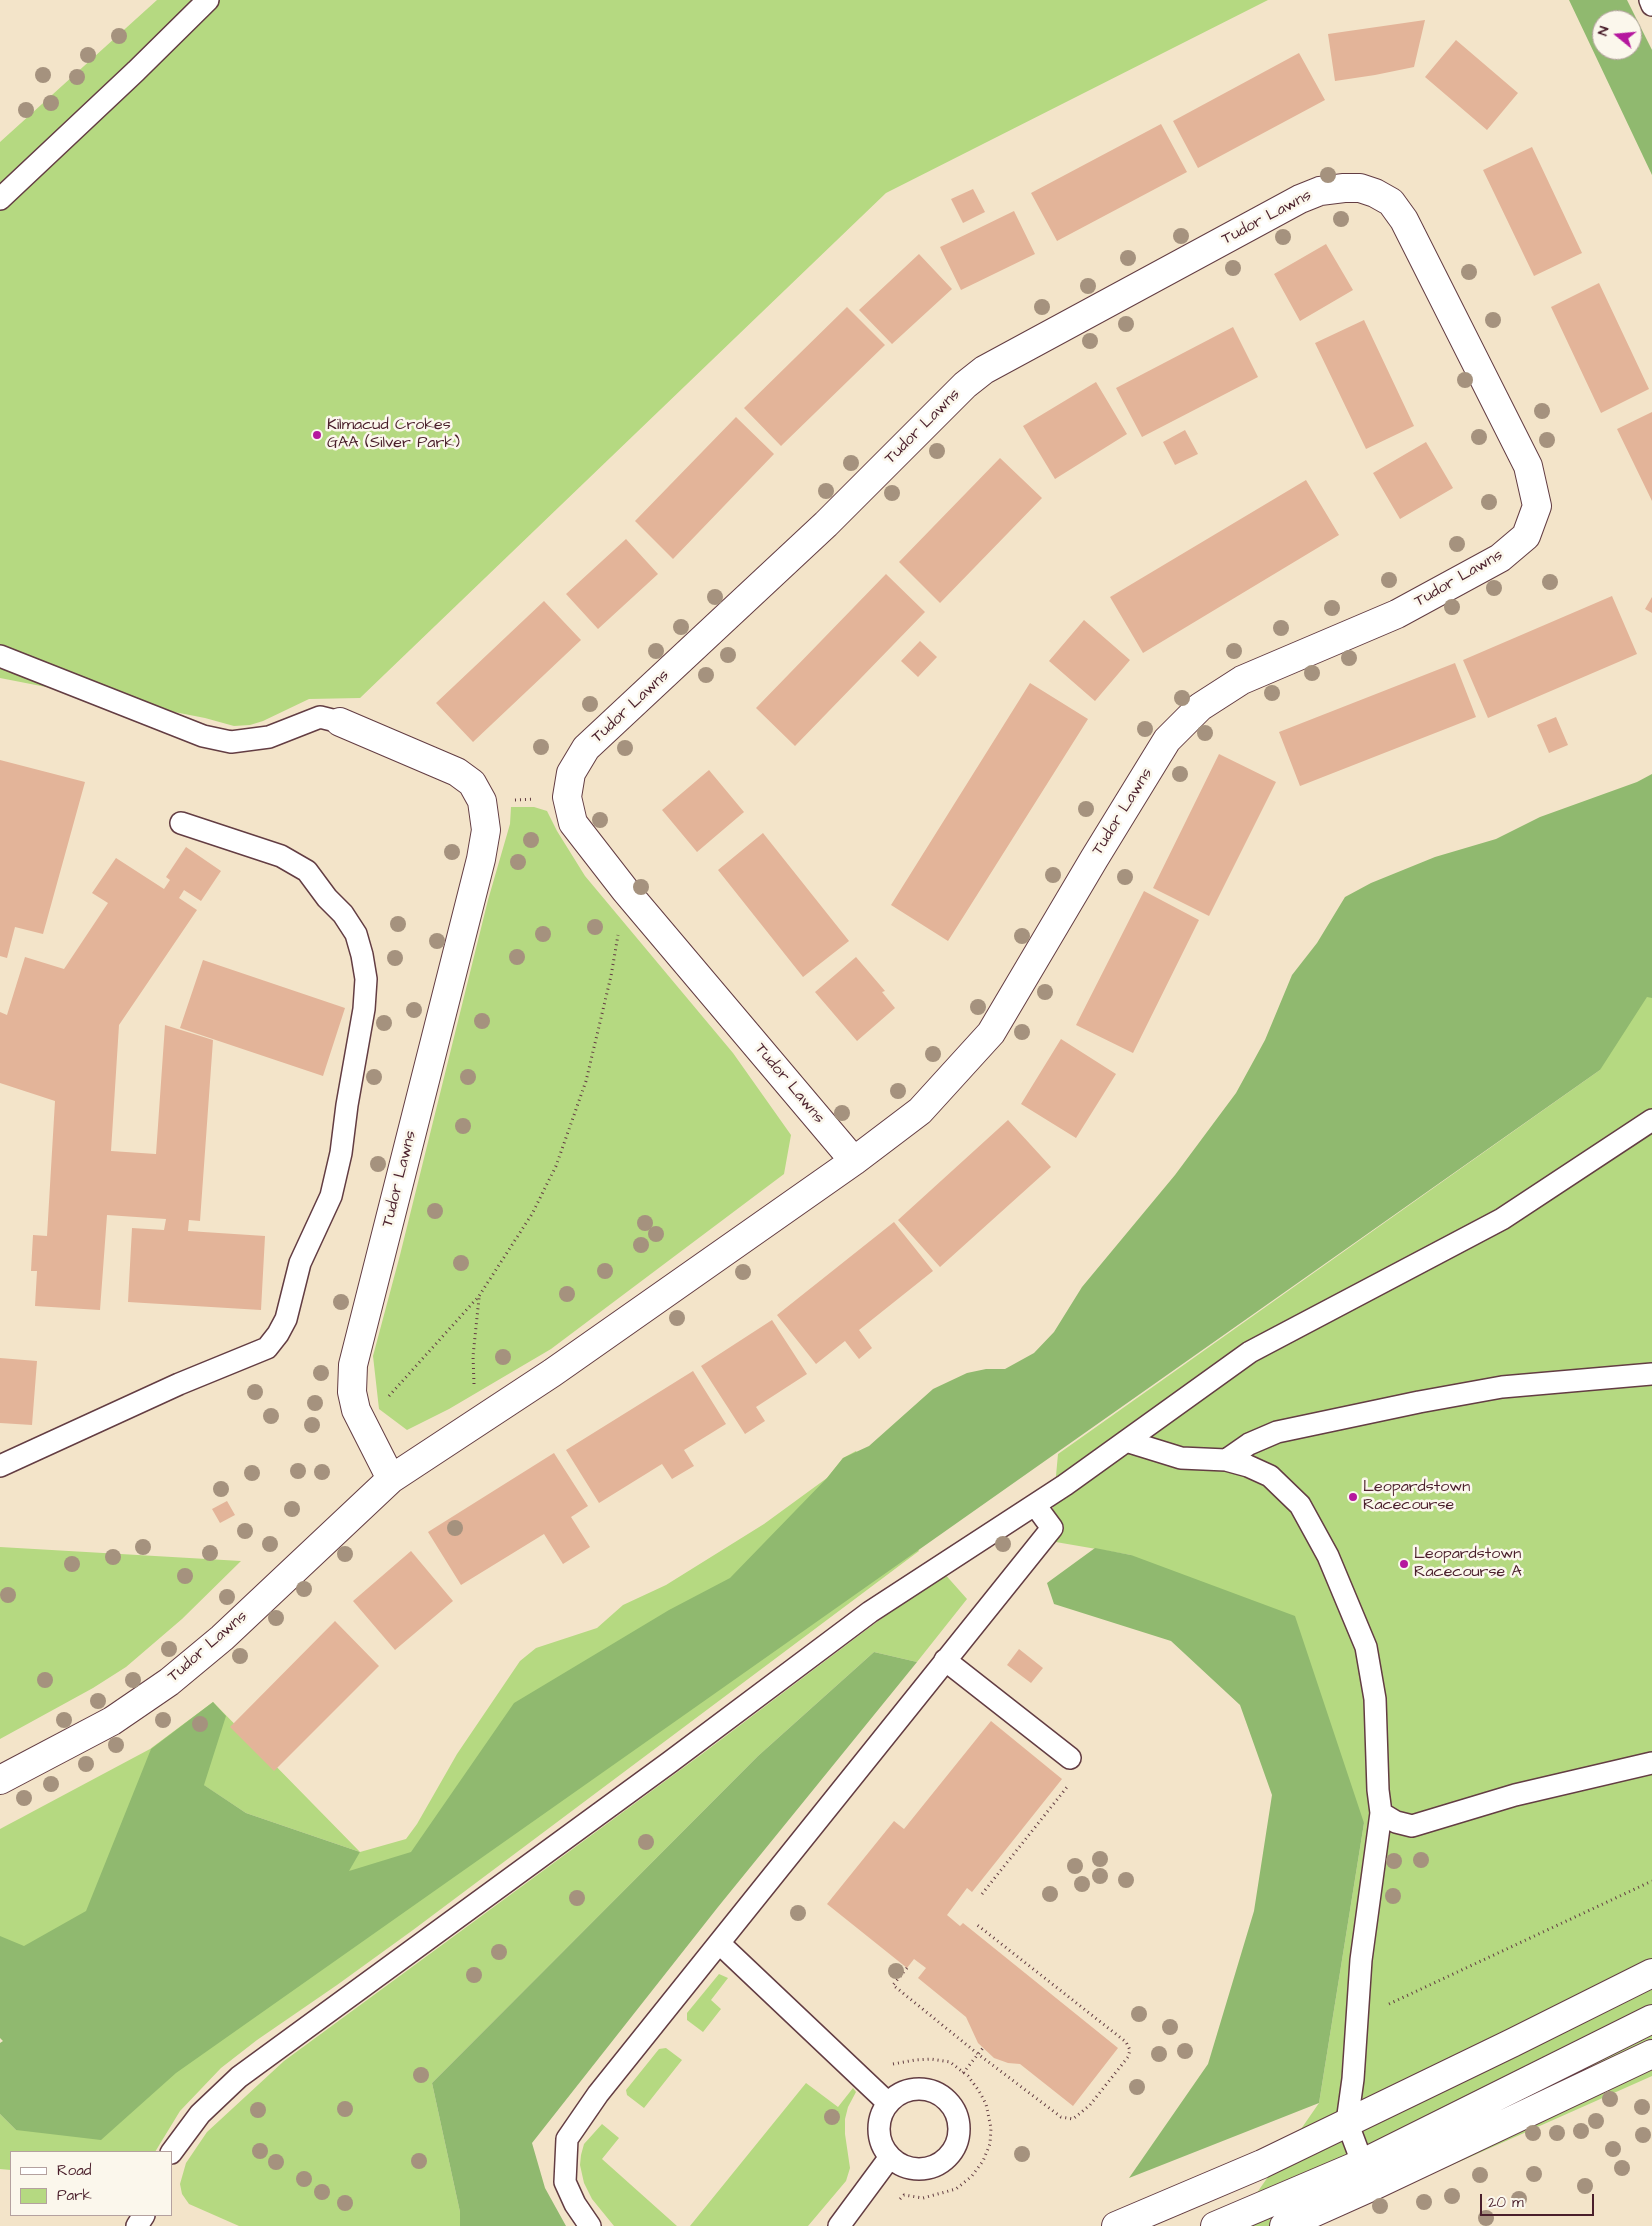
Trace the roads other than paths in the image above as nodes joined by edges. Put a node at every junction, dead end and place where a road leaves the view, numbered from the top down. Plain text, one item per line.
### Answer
1 (208, 0) edge
2 (1650, 0) edge
3 (1652, 5) edge
4 (0, 200) edge
5 (0, 656) edge
6 (340, 722) joint
7 (181, 823) dead end
8 (1652, 1120) edge
9 (854, 1161) junction
10 (1652, 1374) edge
11 (1126, 1441) junction
12 (1226, 1460) junction
13 (0, 1466) edge
14 (390, 1479) junction
15 (1035, 1505) junction
16 (946, 1660) junction
17 (1070, 1758) road end
18 (1652, 1763) edge
19 (0, 1780) edge
20 (1381, 1813) junction
21 (718, 1944) junction
22 (1652, 1973) edge
23 (1652, 2019) edge
24 (1652, 2054) edge
25 (888, 2103) junction
26 (1347, 2122) junction
27 (172, 2152) edge
28 (890, 2157) junction
29 (1367, 2175) junction
30 (590, 2226) edge
31 (839, 2226) edge
32 (1116, 2226) edge
33 (1215, 2226) edge
34 (1284, 2226) edge

1 - 4 lane
2 - 3 lane
5 - 6 lane
6 - 14 street, Tudor Lawns
7 - 13 lane
8 - 11 lane
9 - 9 street, Tudor Lawns
9 - 14 street, Tudor Lawns
10 - 12 lane
11 - 12 lane
11 - 15 lane
12 - 20 lane
14 - 19 street, Tudor Lawns
15 - 16 lane
15 - 27 lane
16 - 17 lane
16 - 21 lane
18 - 20 lane
20 - 26 lane
21 - 25 lane
21 - 30 lane
22 - 26 street
23 - 29 street
24 - 29 street
25 - 28 lane
25 - 28 lane
26 - 29 lane
26 - 32 street
28 - 31 lane
29 - 33 street
29 - 34 street

